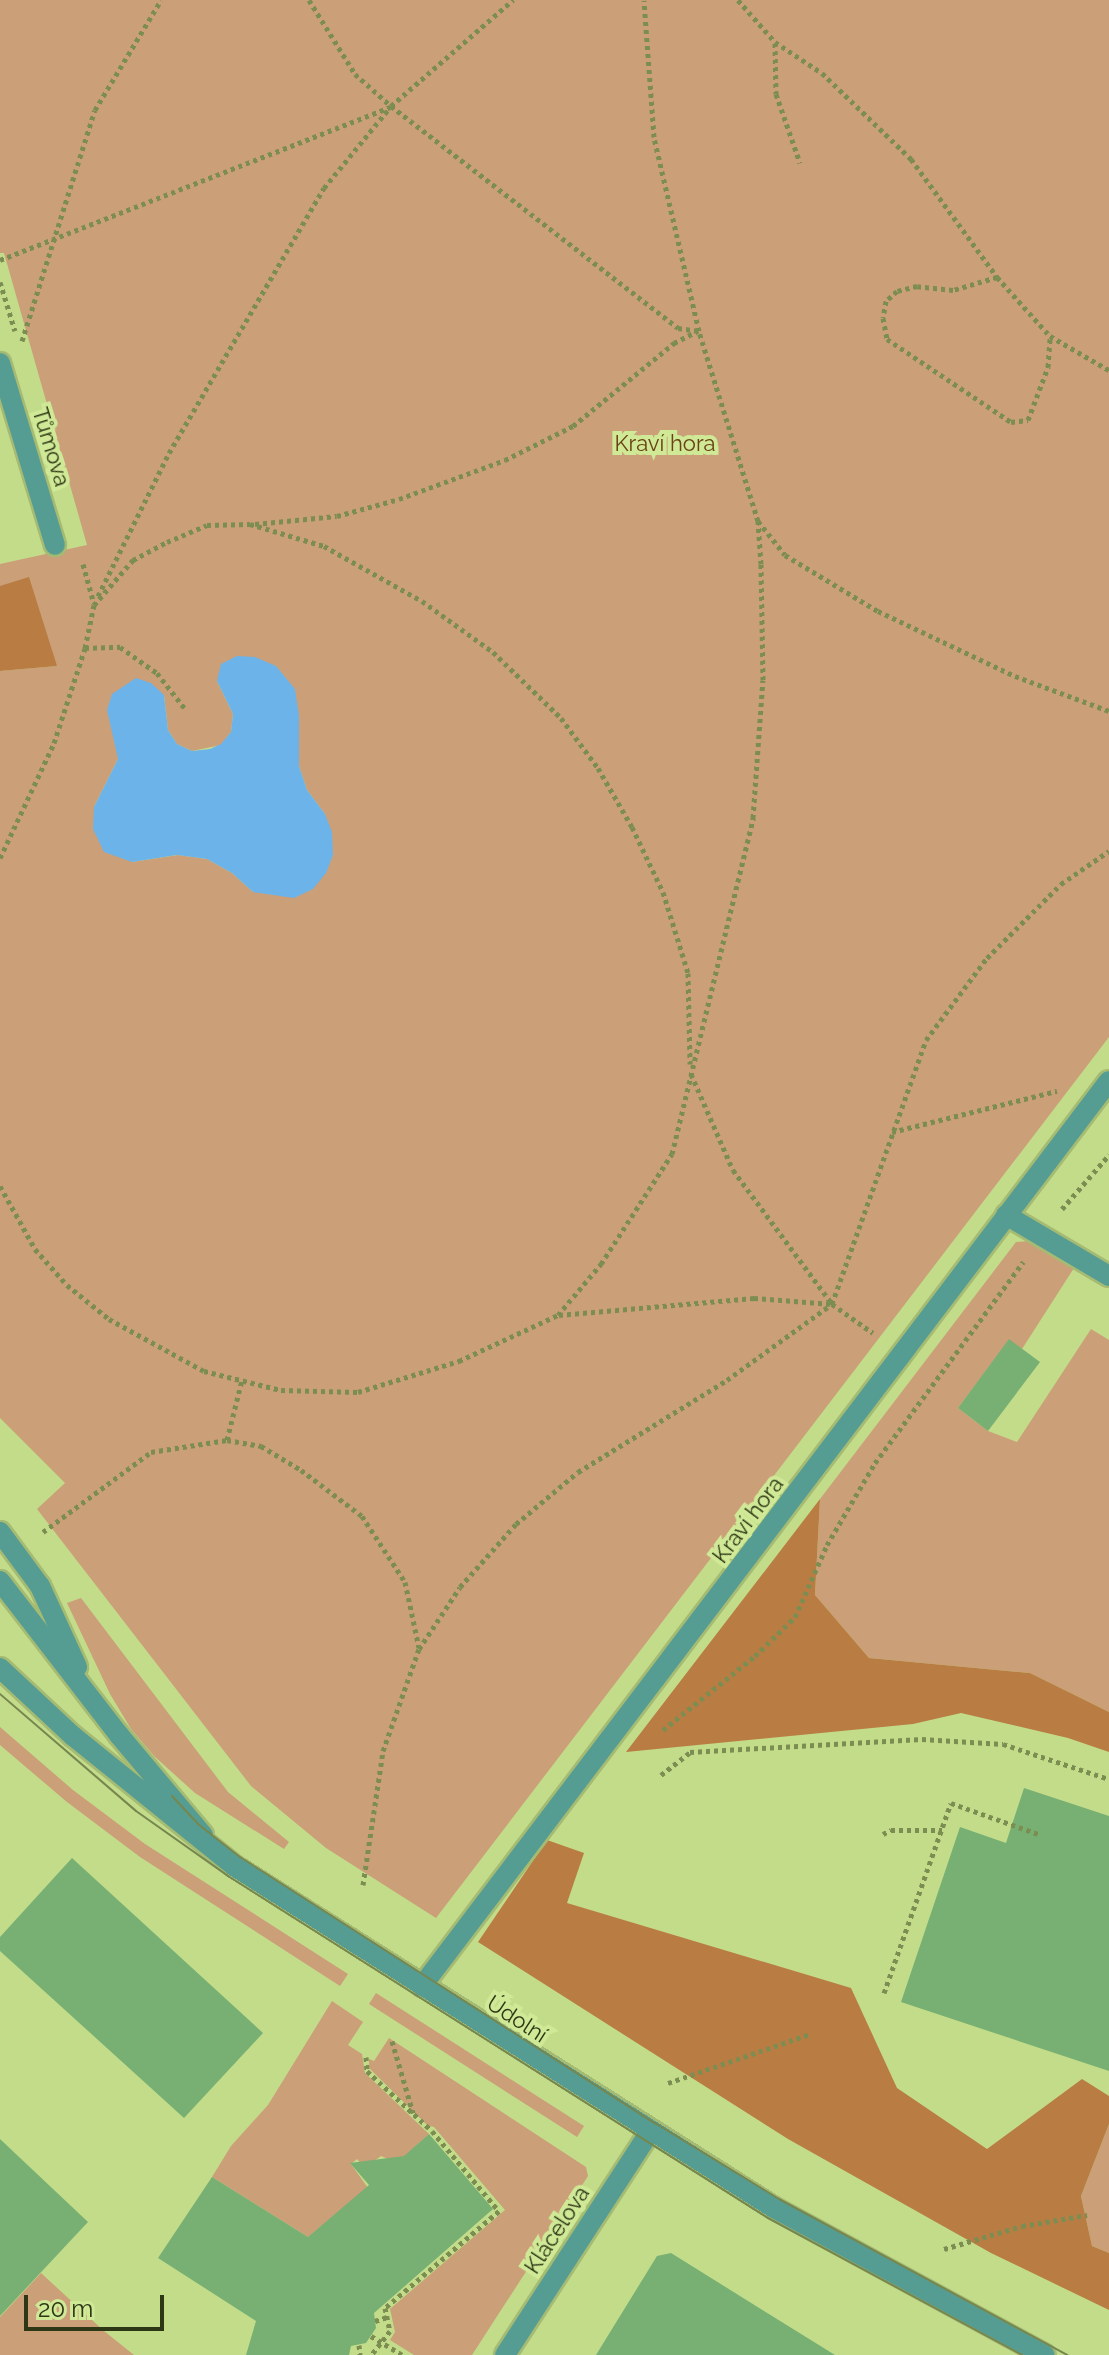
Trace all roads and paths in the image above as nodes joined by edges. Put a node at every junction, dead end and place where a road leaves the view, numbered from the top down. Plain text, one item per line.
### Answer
1 (161, 0) edge
2 (309, 0) edge
3 (513, 0) edge
4 (644, 0) edge
5 (738, 0) edge
6 (775, 42) junction
7 (391, 106) junction
8 (800, 163) dead end
9 (51, 240) junction
10 (0, 260) edge
11 (997, 277) junction
12 (699, 331) junction
13 (1050, 336) junction
14 (20, 347) dead end
15 (0, 363) edge
16 (1109, 370) edge
17 (758, 521) junction
18 (250, 524) junction
19 (55, 545) dead end
20 (94, 605) junction
21 (85, 648) junction
22 (186, 710) dead end
23 (1109, 711) edge
24 (1109, 851) edge
25 (0, 858) edge
26 (690, 1073) junction
27 (1109, 1081) edge
28 (1065, 1088) dead end
29 (891, 1132) junction
30 (1109, 1155) edge
31 (0, 1186) edge
32 (1006, 1215) junction
33 (1042, 1235) junction
34 (1109, 1276) edge
35 (832, 1304) junction
36 (558, 1315) junction
37 (873, 1333) dead end
38 (242, 1380) junction
39 (227, 1440) junction
40 (0, 1532) edge
41 (43, 1532) dead end
42 (0, 1581) edge
43 (419, 1649) junction
44 (0, 1668) edge
45 (119, 1735) junction
46 (657, 1735) dead end
47 (661, 1775) dead end
48 (1109, 1779) edge
49 (942, 1830) junction
50 (883, 1834) dead end
51 (1041, 1835) dead end
52 (234, 1866) junction
53 (363, 1885) dead end
54 (422, 1986) junction
55 (884, 1993) dead end
56 (810, 2034) dead end
57 (392, 2041) dead end
58 (366, 2057) dead end
59 (668, 2083) dead end
60 (416, 2117) junction
61 (650, 2132) junction
62 (1087, 2215) dead end
63 (944, 2249) dead end
64 (387, 2317) junction
65 (375, 2321) dead end
66 (371, 2336) dead end
67 (382, 2342) junction
68 (359, 2345) dead end
69 (360, 2355) edge
70 (371, 2355) edge
71 (403, 2355) edge
72 (505, 2355) edge
73 (1045, 2355) edge

1 - 9 path
2 - 7 path
3 - 7 path
4 - 12 path
5 - 6 path
6 - 8 path
6 - 11 path
7 - 9 path
7 - 12 path
7 - 20 path
9 - 10 path
9 - 14 path
11 - 13 path
11 - 13 path
12 - 17 path
12 - 18 path
13 - 16 path
15 - 19 street, Tůmova
17 - 23 path
17 - 26 path
18 - 20 path
18 - 26 path
20 - 21 path
21 - 22 path
21 - 25 path
24 - 29 path
26 - 35 path
26 - 36 path
27 - 32 street, Kraví hora
28 - 29 path
29 - 35 path
30 - 33 path
31 - 38 path
32 - 33 street
32 - 54 street, Kraví hora
33 - 34 street
33 - 46 path
35 - 36 path
35 - 37 path
35 - 43 path
36 - 38 path
38 - 39 path
39 - 41 path
39 - 43 path
40 - 45 street
42 - 45 street
43 - 53 path
44 - 52 street, Údolní
45 - 52 street
47 - 48 path
49 - 50 path
49 - 51 path
49 - 55 path
52 - 54 street, Údolní
54 - 61 street, Údolní
56 - 59 path
57 - 60 path
58 - 60 path
60 - 64 path
61 - 72 street, Klácelova
61 - 73 street, Údolní
62 - 63 path
64 - 65 path
64 - 67 path
66 - 67 path
67 - 70 path
67 - 71 path
68 - 69 path

